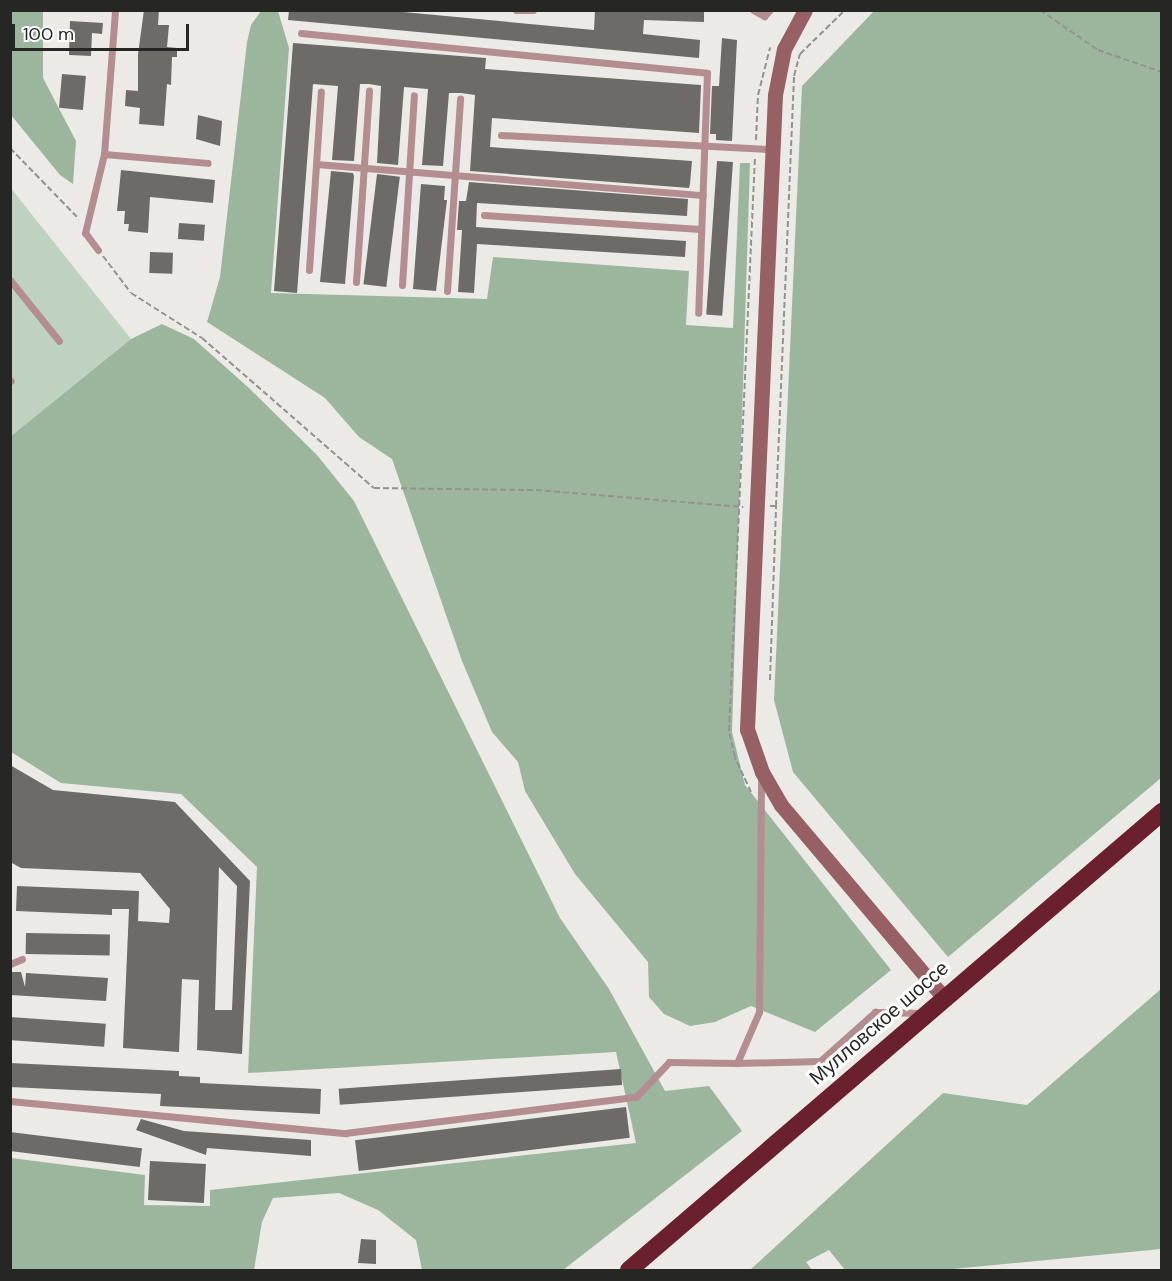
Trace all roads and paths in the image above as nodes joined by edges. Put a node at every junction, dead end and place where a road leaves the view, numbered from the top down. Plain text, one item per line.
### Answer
1 (115, 10) edge
2 (516, 10) edge
3 (532, 10) edge
4 (753, 10) edge
5 (770, 10) edge
6 (805, 10) edge
7 (845, 10) edge
8 (1040, 10) edge
9 (302, 33) dead end
10 (1161, 72) edge
11 (369, 90) dead end
12 (321, 91) dead end
13 (414, 95) dead end
14 (459, 98) dead end
15 (501, 135) dead end
16 (704, 146) junction
17 (10, 148) edge
18 (772, 149) junction
19 (104, 154) junction
20 (208, 163) dead end
21 (316, 164) junction
22 (364, 168) junction
23 (410, 171) junction
24 (455, 175) junction
25 (703, 195) junction
26 (484, 215) dead end
27 (701, 229) junction
28 (86, 233) junction
29 (98, 250) joint
30 (309, 270) dead end
31 (10, 280) edge
32 (356, 282) dead end
33 (402, 285) dead end
34 (447, 291) dead end
35 (698, 313) dead end
36 (58, 341) dead end
37 (776, 506) junction
38 (757, 507) junction
39 (770, 680) dead end
40 (762, 772) junction
41 (1161, 812) edge
42 (22, 959) dead end
43 (10, 964) edge
44 (943, 997) junction
45 (925, 1012) junction
46 (737, 1064) junction
47 (10, 1101) edge
48 (629, 1270) edge

1 - 19 lane
2 - 3 lane
4 - 5 lane
6 - 18 main road
7 - 37 path
8 - 10 path
9 - 16 lane
11 - 22 lane
12 - 21 lane
13 - 23 lane
14 - 24 lane
15 - 16 lane
16 - 18 lane
16 - 25 lane
17 - 28 path
18 - 38 main road
19 - 20 lane
19 - 28 lane
21 - 22 lane
21 - 30 lane
22 - 23 lane
22 - 32 lane
23 - 24 lane
23 - 33 lane
24 - 25 lane
24 - 34 lane
25 - 27 lane
26 - 27 lane
27 - 35 lane
28 - 29 lane
29 - 38 path
31 - 36 lane
37 - 38 path
37 - 39 path
38 - 40 main road
40 - 44 main road
40 - 46 lane
41 - 44 highway, Мулловское шоссе
42 - 43 lane
44 - 45 highway, Мулловское шоссе
45 - 46 lane
45 - 48 highway, Мулловское шоссе
46 - 47 lane

